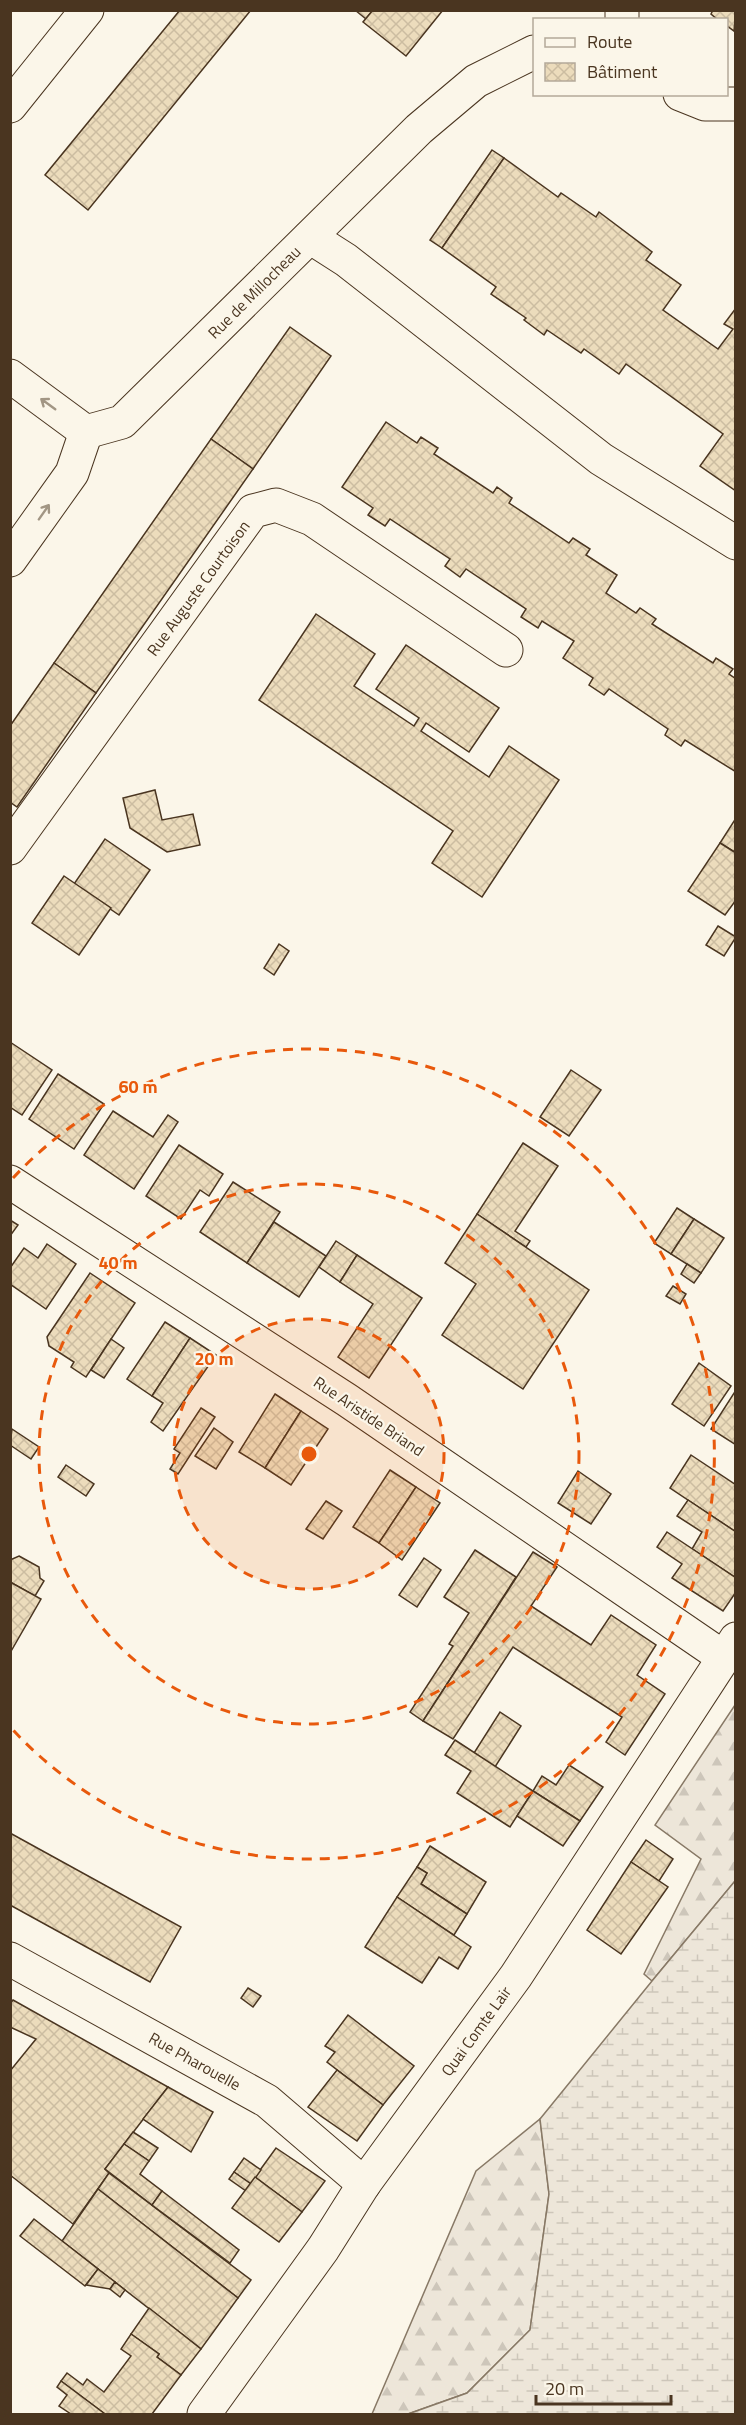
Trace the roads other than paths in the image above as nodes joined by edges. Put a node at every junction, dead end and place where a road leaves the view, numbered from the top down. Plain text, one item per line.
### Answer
1 (87, 10) edge
2 (533, 52) edge
3 (685, 96) edge
4 (735, 104) edge
5 (10, 106) edge
6 (310, 237) junction
7 (10, 376) edge
8 (86, 432) junction
9 (735, 543) edge
10 (10, 560) edge
11 (506, 650) dead end
12 (10, 848) edge
13 (10, 1182) edge
14 (729, 1648) edge
15 (10, 1959) edge
16 (364, 2184) junction
17 (204, 2415) edge

1 - 5 street
2 - 6 street, Rue de Millocheau
3 - 4 street
6 - 8 street, Rue de Millocheau
6 - 9 street
8 -> 7 street
10 -> 8 street
11 - 12 street, Rue Auguste Courtoison
13 - 14 street, Rue Aristide Briand
14 - 16 street, Quai Comte Lair
15 - 16 street, Rue Pharouelle
16 - 17 street, Quai Comte Lair

